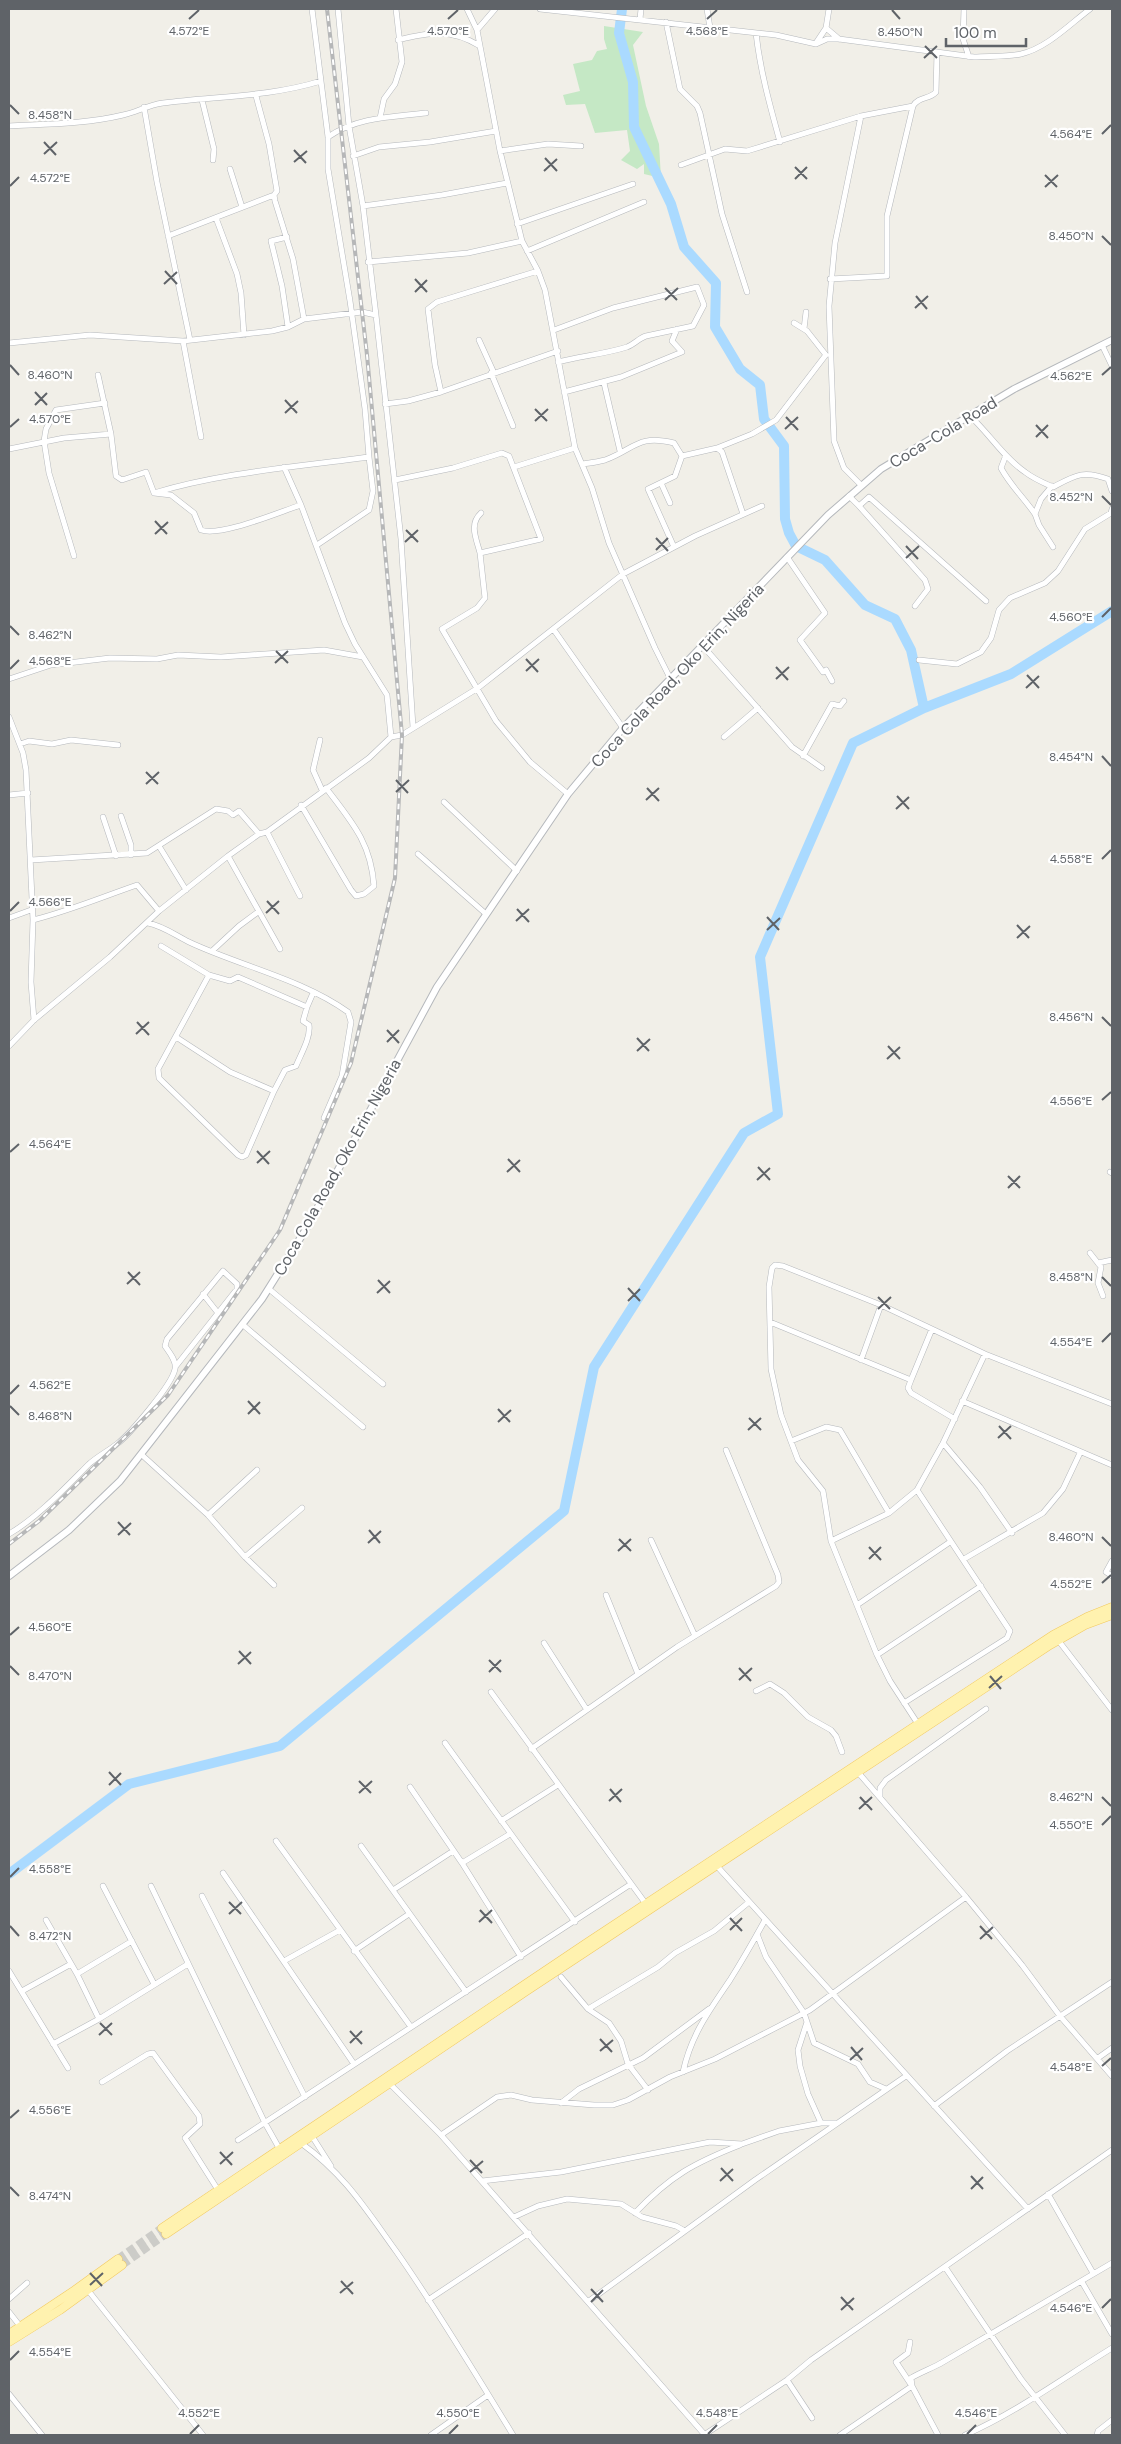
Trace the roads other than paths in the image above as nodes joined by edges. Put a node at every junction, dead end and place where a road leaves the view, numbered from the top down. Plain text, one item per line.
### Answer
1 (312, 9) edge
2 (338, 9) edge
3 (396, 9) edge
4 (467, 9) edge
5 (495, 9) edge
6 (540, 9) edge
7 (641, 9) edge
8 (708, 9) edge
9 (829, 9) edge
10 (964, 9) edge
11 (1090, 9) edge
12 (640, 19) junction
13 (666, 22) junction
14 (710, 28) junction
15 (826, 28) junction
16 (477, 30) junction
17 (756, 33) junction
18 (839, 39) junction
19 (398, 40) junction
20 (816, 44) junction
21 (480, 46) junction
22 (937, 52) junction
23 (969, 57) junction
24 (322, 81) junction
25 (256, 96) junction
26 (202, 100) junction
27 (912, 106) junction
28 (144, 107) junction
29 (426, 113) dead end
30 (860, 116) junction
31 (380, 118) junction
32 (9, 126) edge
33 (349, 126) junction
34 (496, 131) junction
35 (328, 136) junction
36 (780, 142) junction
37 (581, 146) dead end
38 (500, 151) junction
39 (709, 155) junction
40 (353, 156) junction
41 (213, 160) dead end
42 (681, 165) dead end
43 (230, 168) dead end
44 (507, 183) junction
45 (633, 184) dead end
46 (274, 195) junction
47 (644, 202) dead end
48 (363, 206) junction
49 (242, 207) junction
50 (216, 218) junction
51 (517, 224) junction
52 (168, 236) junction
53 (287, 237) junction
54 (522, 242) junction
55 (527, 251) junction
56 (368, 262) junction
57 (538, 270) junction
58 (830, 279) junction
59 (748, 292) dead end
60 (806, 312) dead end
61 (351, 313) junction
62 (376, 314) junction
63 (304, 319) junction
64 (794, 323) dead end
65 (288, 327) junction
66 (676, 329) junction
67 (804, 329) junction
68 (554, 330) junction
69 (244, 335) junction
70 (190, 340) junction
71 (480, 340) dead end
72 (1112, 340) edge
73 (183, 341) junction
74 (9, 343) edge
75 (1102, 345) junction
76 (558, 351) junction
77 (832, 354) junction
78 (824, 356) junction
79 (558, 362) junction
80 (1112, 366) edge
81 (493, 373) junction
82 (98, 376) dead end
83 (604, 383) junction
84 (441, 392) junction
85 (564, 392) junction
86 (105, 403) junction
87 (385, 404) junction
88 (969, 416) junction
89 (513, 426) dead end
90 (112, 434) junction
91 (201, 437) dead end
92 (44, 441) junction
93 (575, 448) junction
94 (717, 448) junction
95 (9, 449) edge
96 (620, 451) junction
97 (1006, 455) junction
98 (368, 456) junction
99 (682, 456) junction
100 (582, 464) junction
101 (284, 467) junction
102 (514, 467) junction
103 (394, 480) junction
104 (661, 483) junction
105 (861, 485) junction
106 (1052, 486) junction
107 (1112, 491) edge
108 (154, 493) junction
109 (849, 496) junction
110 (670, 503) dead end
111 (301, 505) junction
112 (762, 506) dead end
113 (859, 506) junction
114 (1112, 510) edge
115 (482, 513) dead end
116 (743, 514) junction
117 (1035, 514) junction
118 (317, 544) junction
119 (674, 547) junction
120 (1053, 547) dead end
121 (793, 552) joint
122 (480, 553) junction
123 (74, 556) dead end
124 (787, 557) junction
125 (623, 574) junction
126 (986, 601) dead end
127 (915, 606) dead end
128 (554, 630) junction
129 (354, 644) junction
130 (702, 645) junction
131 (347, 653) junction
132 (363, 657) junction
133 (919, 660) dead end
134 (670, 678) junction
135 (9, 679) edge
136 (832, 681) dead end
137 (478, 688) junction
138 (844, 701) dead end
139 (758, 708) junction
140 (9, 717) edge
141 (413, 728) junction
142 (623, 728) junction
143 (724, 736) dead end
144 (391, 737) junction
145 (320, 740) dead end
146 (20, 744) junction
147 (118, 745) dead end
148 (803, 756) junction
149 (822, 768) dead end
150 (324, 789) junction
151 (28, 793) junction
152 (568, 794) junction
153 (9, 795) edge
154 (444, 802) dead end
155 (301, 806) junction
156 (121, 816) dead end
157 (103, 817) dead end
158 (267, 832) junction
159 (259, 834) junction
160 (159, 846) junction
161 (418, 854) dead end
162 (131, 855) junction
163 (116, 856) junction
164 (228, 856) junction
165 (31, 860) junction
166 (517, 871) junction
167 (186, 890) junction
168 (300, 896) dead end
169 (32, 910) junction
170 (159, 912) junction
171 (258, 912) junction
172 (486, 914) junction
173 (9, 918) edge
174 (33, 920) junction
175 (148, 923) junction
176 (161, 946) dead end
177 (280, 949) dead end
178 (212, 951) junction
179 (209, 975) junction
180 (313, 993) junction
181 (307, 1007) junction
182 (34, 1020) junction
183 (176, 1037) junction
184 (9, 1046) edge
185 (274, 1091) junction
186 (324, 1118) dead end
187 (1090, 1254) dead end
188 (1112, 1260) edge
189 (1098, 1263) junction
190 (269, 1289) junction
191 (203, 1294) junction
192 (1103, 1296) dead end
193 (881, 1304) junction
194 (218, 1313) junction
195 (770, 1322) junction
196 (242, 1324) junction
197 (932, 1329) junction
198 (985, 1354) junction
199 (861, 1360) junction
200 (175, 1371) junction
201 (911, 1380) junction
202 (383, 1384) dead end
203 (962, 1401) junction
204 (1112, 1404) edge
205 (955, 1419) junction
206 (363, 1427) dead end
207 (790, 1441) junction
208 (943, 1443) junction
209 (726, 1450) dead end
210 (1080, 1452) junction
211 (142, 1455) junction
212 (1112, 1465) edge
213 (257, 1470) dead end
214 (917, 1490) junction
215 (302, 1508) dead end
216 (889, 1513) junction
217 (208, 1515) junction
218 (1012, 1533) junction
219 (9, 1534) edge
220 (651, 1540) dead end
221 (831, 1541) junction
222 (950, 1542) junction
223 (245, 1557) junction
224 (964, 1560) junction
225 (1112, 1561) edge
226 (9, 1576) edge
227 (1112, 1576) edge
228 (274, 1585) dead end
229 (981, 1586) junction
230 (606, 1595) dead end
231 (857, 1606) junction
232 (1112, 1607) edge
233 (1112, 1615) edge
234 (695, 1636) junction
235 (1058, 1640) junction
236 (544, 1643) dead end
237 (877, 1655) junction
238 (638, 1674) junction
239 (756, 1691) dead end
240 (491, 1692) dead end
241 (904, 1703) junction
242 (986, 1709) dead end
243 (586, 1710) junction
244 (1112, 1710) edge
245 (918, 1724) junction
246 (445, 1743) dead end
247 (531, 1748) junction
248 (842, 1752) dead end
249 (855, 1769) junction
250 (558, 1785) junction
251 (410, 1787) dead end
252 (880, 1797) junction
253 (501, 1822) junction
254 (510, 1834) junction
255 (276, 1841) dead end
256 (361, 1846) dead end
257 (453, 1851) junction
258 (462, 1863) junction
259 (716, 1865) junction
260 (223, 1874) dead end
261 (631, 1884) junction
262 (103, 1886) dead end
263 (151, 1886) dead end
264 (393, 1890) junction
265 (202, 1896) dead end
266 (966, 1898) junction
267 (749, 1902) junction
268 (646, 1904) junction
269 (410, 1914) junction
270 (46, 1920) dead end
271 (765, 1920) junction
272 (575, 1922) junction
273 (340, 1930) junction
274 (757, 1934) junction
275 (132, 1941) junction
276 (354, 1951) junction
277 (521, 1957) junction
278 (284, 1961) junction
279 (71, 1964) junction
280 (188, 1964) junction
281 (9, 1971) edge
282 (76, 1974) junction
283 (561, 1976) dead end
284 (1112, 1982) edge
285 (154, 1984) junction
286 (22, 1992) junction
287 (466, 1992) junction
288 (831, 1995) junction
289 (588, 2009) junction
290 (709, 2009) junction
291 (804, 2014) junction
292 (1060, 2016) junction
293 (99, 2020) junction
294 (807, 2022) junction
295 (411, 2027) junction
296 (53, 2044) junction
297 (1112, 2048) edge
298 (1098, 2058) junction
299 (354, 2064) junction
300 (628, 2064) junction
301 (68, 2068) dead end
302 (683, 2072) junction
303 (906, 2076) junction
304 (1112, 2076) edge
305 (102, 2082) dead end
306 (388, 2082) junction
307 (886, 2089) junction
308 (648, 2090) junction
309 (305, 2097) junction
310 (560, 2103) junction
311 (934, 2106) junction
312 (265, 2123) junction
313 (821, 2123) junction
314 (836, 2123) junction
315 (309, 2133) junction
316 (441, 2135) junction
317 (238, 2140) dead end
318 (300, 2144) junction
319 (742, 2144) junction
320 (279, 2148) junction
321 (1112, 2150) edge
322 (333, 2168) junction
323 (482, 2181) junction
324 (218, 2190) junction
325 (1048, 2194) junction
326 (1028, 2209) junction
327 (636, 2213) junction
328 (514, 2217) junction
329 (685, 2231) junction
330 (529, 2233) junction
331 (120, 2262) tunnel mouth
332 (1112, 2263) edge
333 (945, 2267) junction
334 (1093, 2273) junction
335 (1082, 2282) junction
336 (27, 2283) dead end
337 (85, 2287) junction
338 (9, 2299) edge
339 (428, 2300) junction
340 (589, 2301) junction
341 (9, 2312) edge
342 (20, 2326) junction
343 (990, 2333) junction
344 (9, 2334) edge
345 (1112, 2334) edge
346 (9, 2342) edge
347 (910, 2342) dead end
348 (1112, 2348) edge
349 (787, 2380) junction
350 (912, 2386) junction
351 (9, 2394) edge
352 (488, 2395) junction
353 (1035, 2396) junction
354 (812, 2418) dead end
355 (1112, 2420) edge
356 (42, 2435) edge
357 (203, 2435) edge
358 (431, 2435) edge
359 (513, 2435) edge
360 (704, 2435) edge
361 (840, 2435) edge
362 (938, 2435) edge
363 (965, 2435) edge
364 (1065, 2435) edge
365 (1097, 2435) edge

1 - 24 street
2 - 33 street
3 - 19 street
4 - 16 street
5 - 16 street
6 - 12 street
7 - 12 street
8 - 14 street
9 - 15 street
10 - 23 street
11 - 23 street
12 - 13 street
13 - 14 street
13 - 39 street
14 - 17 street
15 - 18 street
15 - 20 street
16 - 21 street
17 - 20 street
17 - 36 street
18 - 20 street
18 - 22 street
19 - 21 street
19 - 31 street
21 - 34 street
22 - 23 street
22 - 27 street
24 - 25 street
24 - 35 street
25 - 26 street
25 - 46 street
26 - 28 street
26 - 41 street
27 - 30 street
27 - 58 street
28 - 32 street
28 - 52 street
29 - 31 street
30 - 36 street
30 - 58 street
31 - 33 street
33 - 35 street
33 - 40 street
34 - 38 street
34 - 40 street
35 - 61 street
36 - 39 street
37 - 38 street
38 - 44 street
39 - 42 street
39 - 59 street
40 - 48 street
43 - 49 street
44 - 48 street
44 - 51 street
45 - 51 street
46 - 49 street
46 - 53 street
47 - 55 street
48 - 56 street
49 - 50 street
50 - 52 street
50 - 69 street
51 - 54 street
52 - 70 street
53 - 63 street
53 - 65 street
54 - 55 street
54 - 56 street
55 - 57 street
56 - 62 street
57 - 68 street
57 - 84 street
58 - 77 street
60 - 67 street
61 - 62 street
61 - 63 street
61 - 98 street
62 - 87 street
63 - 65 street
64 - 67 street
65 - 69 street
66 - 68 street
66 - 79 street
66 - 83 street
67 - 78 street
68 - 76 street
69 - 70 street
70 - 73 street
71 - 81 street
72 - 75 street, Coca-Cola Road
73 - 74 street
73 - 91 street
75 - 80 street
75 - 88 street, Coca-Cola Road
76 - 79 street
76 - 81 street
77 - 78 street
77 - 105 street
78 - 94 street
79 - 85 street
81 - 84 street
81 - 89 street
82 - 86 street
83 - 85 street
83 - 96 street
84 - 87 street
85 - 93 street
86 - 90 street
86 - 92 street
87 - 103 street
88 - 97 street
88 - 105 street, Coca-Cola Road
90 - 92 street
90 - 108 street
92 - 95 street
92 - 123 street
93 - 100 street
93 - 102 street
94 - 99 street
94 - 116 street
96 - 99 street
96 - 100 street
97 - 106 street
97 - 117 street
98 - 101 street
98 - 118 street
99 - 104 street
100 - 125 street
101 - 108 street
101 - 111 street
102 - 103 street
102 - 122 street
103 - 141 street
104 - 110 street
104 - 119 street
105 - 109 street, Coca-Cola Road
106 - 107 street
106 - 117 street
108 - 111 street
109 - 113 street
109 - 121 street, Coca-Cola Road
111 - 118 street
112 - 116 street
113 - 126 street
113 - 127 street
114 - 133 street
115 - 122 street
116 - 119 street
117 - 120 street
118 - 129 street
119 - 125 street
121 - 124 street, Coca Cola Road, Oko Erin, Nigeria
122 - 137 street
124 - 130 street, Coca Cola Road, Oko Erin, Nigeria
124 - 136 street
125 - 128 street
125 - 134 street
128 - 137 street
128 - 142 street
129 - 131 street
129 - 132 street
130 - 134 street, Coca Cola Road, Oko Erin, Nigeria
130 - 139 street
131 - 132 street
131 - 135 street
132 - 144 street
134 - 142 street, Coca Cola Road, Oko Erin, Nigeria
137 - 141 street
137 - 152 street
138 - 148 street
139 - 143 street
139 - 148 street
140 - 146 street
141 - 144 street
142 - 152 street, Coca Cola Road, Oko Erin, Nigeria
144 - 150 street
145 - 150 street
146 - 147 street
146 - 151 street
148 - 149 street
150 - 155 street
150 - 155 street
151 - 153 street
151 - 165 street
152 - 166 street, Coca Cola Road, Oko Erin, Nigeria
154 - 166 street
155 - 158 street
156 - 162 street
157 - 163 street
158 - 159 street
158 - 168 street
159 - 160 street
159 - 164 street
160 - 162 street
160 - 167 street
161 - 172 street
162 - 163 street
163 - 165 street
164 - 167 street
164 - 171 street
165 - 169 street
166 - 172 street, Coca Cola Road, Oko Erin, Nigeria
167 - 170 street
169 - 173 street
169 - 174 street
170 - 174 street
170 - 175 street
171 - 177 street
171 - 178 street
172 - 190 street, Coca Cola Road, Oko Erin, Nigeria
174 - 182 street
175 - 178 street
175 - 182 street
176 - 179 street
178 - 180 street
179 - 181 street
179 - 183 street
180 - 181 street
180 - 186 street
181 - 185 street
182 - 184 street
183 - 185 street
183 - 185 street
187 - 189 street
188 - 189 street
189 - 192 street
190 - 196 street, Coca Cola Road, Oko Erin, Nigeria
190 - 202 street
191 - 194 street
191 - 194 street
191 - 200 street
193 - 195 street
193 - 197 street
193 - 199 street
194 - 200 street
195 - 199 street
195 - 207 street
196 - 206 street
196 - 211 street, Coca Cola Road, Oko Erin, Nigeria
197 - 198 street
197 - 201 street
198 - 203 street
198 - 204 street
199 - 201 street
200 - 219 street
201 - 205 street
203 - 205 street
203 - 210 street
205 - 208 street
207 - 216 street
207 - 221 street
208 - 214 street
208 - 218 street
209 - 234 street
210 - 212 street
210 - 218 street
211 - 217 street
211 - 226 street, Coca Cola Road, Oko Erin, Nigeria
213 - 217 street
214 - 216 street
214 - 222 street
215 - 223 street
216 - 221 street
217 - 223 street
218 - 224 street
220 - 234 street
221 - 231 street
222 - 224 street
222 - 231 street
223 - 228 street
224 - 229 street
225 - 227 street
229 - 237 street
229 - 241 street
230 - 238 street
231 - 237 street
232 - 245 main road
233 - 235 main road
234 - 238 street
235 - 244 street
235 - 249 main road
236 - 243 street
237 - 241 street
238 - 243 street
239 - 248 street
240 - 247 street
241 - 245 street
242 - 252 street
243 - 247 street
245 - 249 main road
246 - 253 street
247 - 250 street
249 - 252 street
249 - 259 main road
249 - 268 main road
250 - 253 street
250 - 261 street
251 - 257 street
252 - 266 street
253 - 254 street
254 - 258 street
254 - 272 street
255 - 273 street
256 - 264 street
257 - 258 street
257 - 264 street
258 - 277 street
259 - 267 street
259 - 306 main road
260 - 278 street
261 - 268 street
261 - 272 street
262 - 275 street
263 - 280 street
264 - 269 street
265 - 309 street
266 - 288 street
266 - 292 street
267 - 271 street
267 - 289 street
268 - 306 main road
269 - 276 street
269 - 287 street
270 - 279 street
271 - 274 street
271 - 288 street
272 - 277 street
273 - 276 street
273 - 278 street
274 - 290 street
274 - 291 street
275 - 282 street
275 - 285 street
276 - 295 street
277 - 287 street
278 - 299 street
279 - 282 street
279 - 286 street
280 - 285 street
280 - 312 street
281 - 286 street
282 - 293 street
283 - 289 street
284 - 292 street
285 - 293 street
286 - 296 street
287 - 295 street
288 - 291 street
288 - 303 street
289 - 300 street
290 - 300 street
290 - 302 street
291 - 294 street
291 - 302 street
292 - 298 street
292 - 311 street
293 - 296 street
294 - 307 street
294 - 313 street
295 - 299 street
296 - 301 street
297 - 298 street
298 - 304 street
299 - 309 street
300 - 308 street
300 - 310 street
302 - 308 street
303 - 307 street
303 - 311 street
305 - 324 street
306 - 315 main road
306 - 316 street
307 - 314 street
308 - 310 street
309 - 312 street
310 - 316 street
311 - 326 street
312 - 317 street
312 - 320 street
313 - 314 street
313 - 319 street
314 - 329 street
315 - 318 main road
315 - 320 main road
315 - 322 street
316 - 323 street
318 - 322 street
318 - 324 main road
319 - 323 street
319 - 327 street
320 - 324 main road
321 - 325 street
322 - 339 street
323 - 328 street
325 - 326 street
325 - 334 street
326 - 333 street
327 - 328 street
327 - 329 street
328 - 330 street
329 - 340 street
330 - 339 street
330 - 340 street
331 - 337 main road
332 - 334 street
333 - 343 street
333 - 349 street
334 - 335 street
335 - 343 street
335 - 345 street
336 - 338 street
337 - 342 main road
337 - 346 main road
337 - 357 street
339 - 352 street
340 - 360 street
341 - 342 street
342 - 344 main road
343 - 350 street
343 - 353 street
347 - 350 street
348 - 353 street
349 - 354 street
349 - 360 street
350 - 361 street
350 - 362 street
351 - 356 street
352 - 358 street
352 - 359 street
353 - 363 street
353 - 364 street
355 - 365 street

